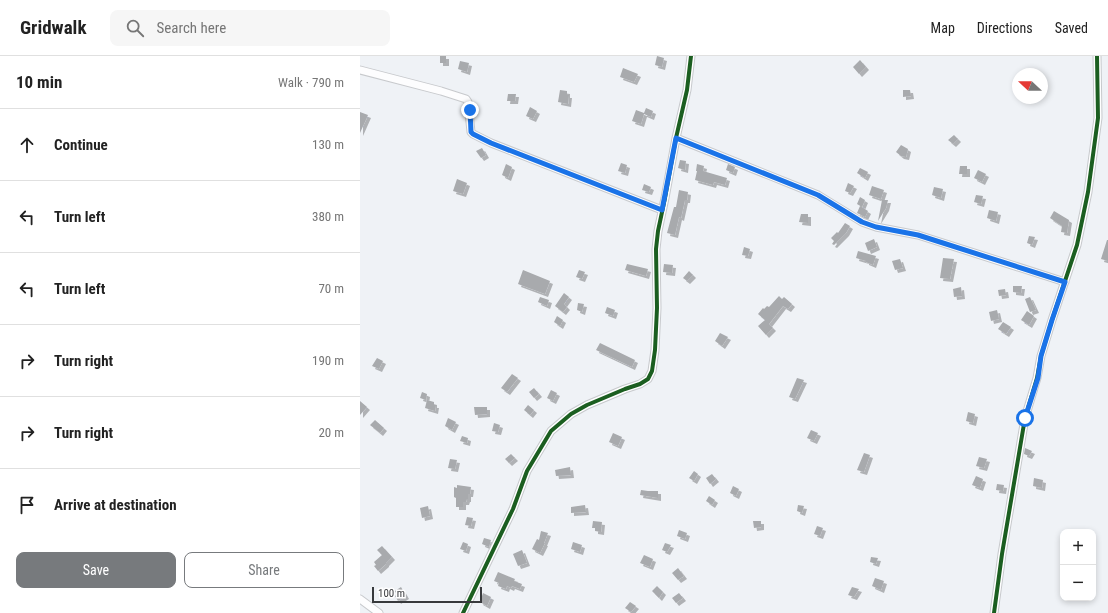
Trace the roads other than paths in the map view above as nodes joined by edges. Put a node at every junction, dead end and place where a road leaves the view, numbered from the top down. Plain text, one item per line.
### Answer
1 (691, 56) edge
2 (1097, 56) edge
3 (360, 70) edge
4 (676, 138) junction
5 (662, 210) junction
6 (1065, 282) junction
7 (360, 599) edge
8 (379, 613) edge
9 (463, 613) edge
10 (994, 613) edge

1 - 4 street
2 - 6 street
3 - 5 street
4 - 5 street
4 - 6 street
5 - 9 street
6 - 10 street
7 - 8 street

